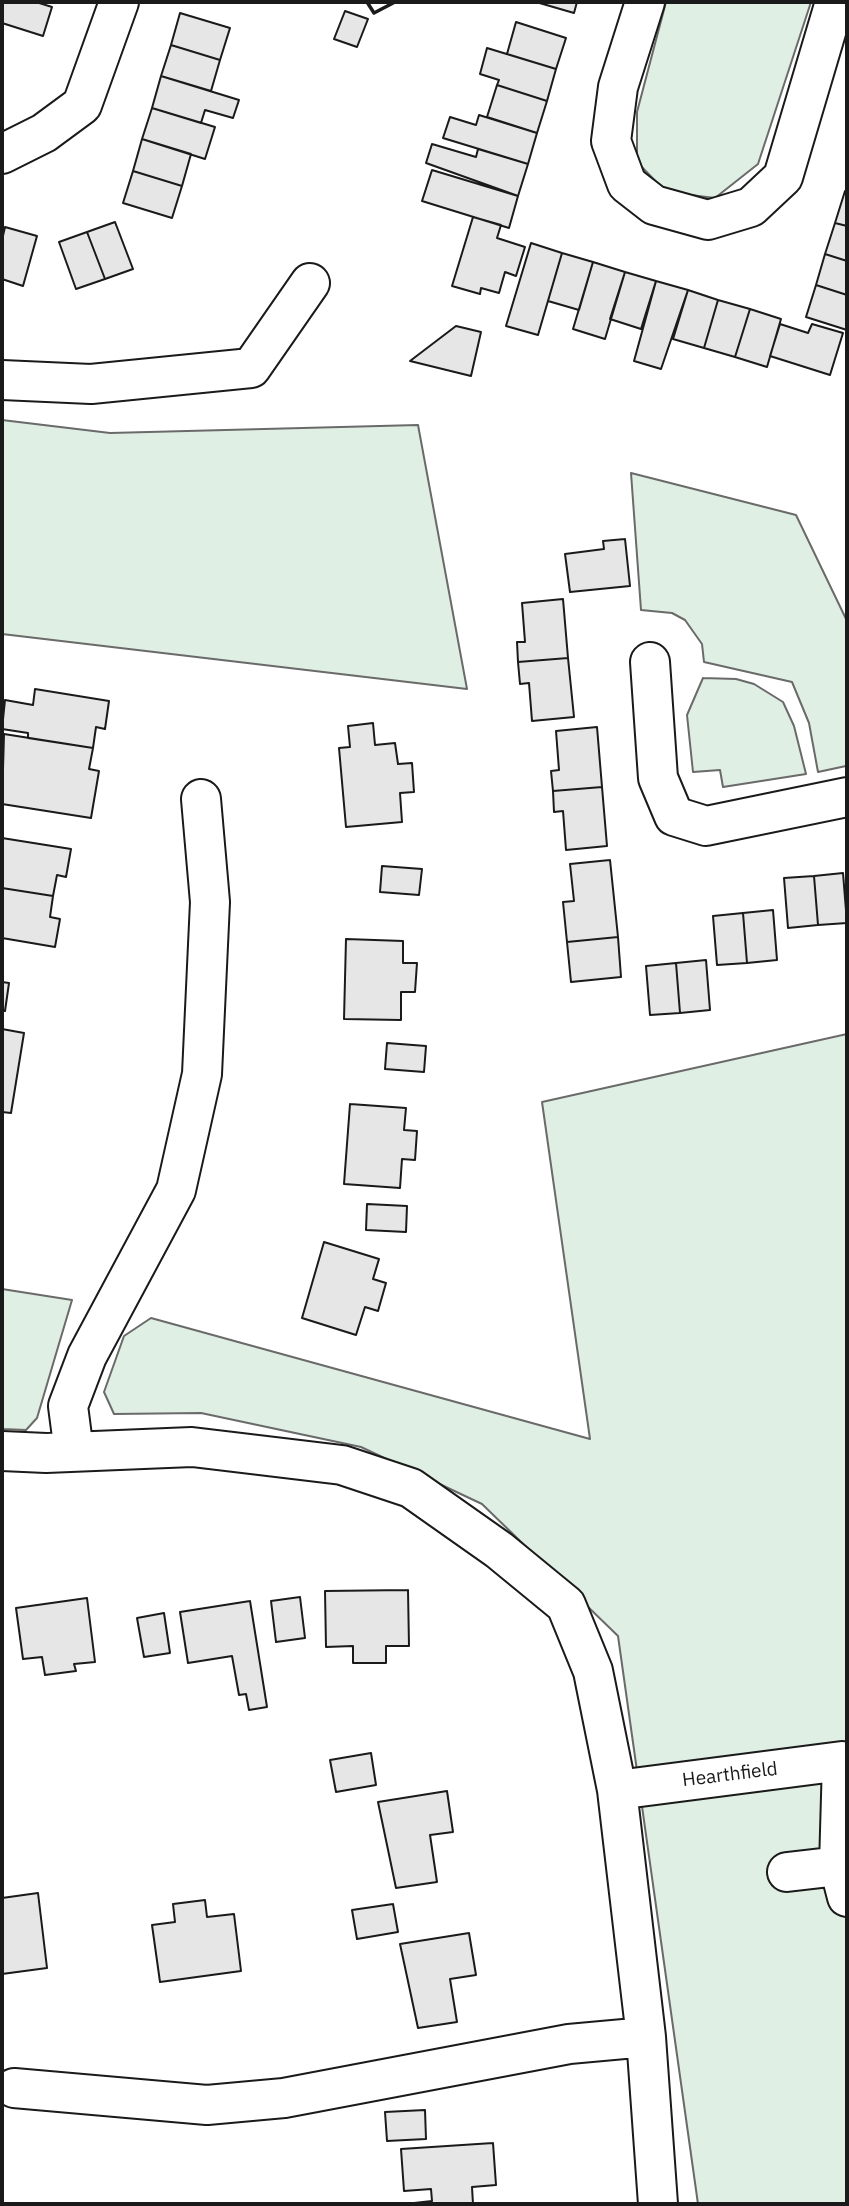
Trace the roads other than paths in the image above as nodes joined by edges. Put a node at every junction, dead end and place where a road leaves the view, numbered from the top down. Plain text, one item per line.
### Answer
1 (119, 2) edge
2 (645, 2) edge
3 (835, 2) edge
4 (2, 154) edge
5 (310, 283) dead end
6 (2, 380) edge
7 (650, 662) dead end
8 (847, 796) edge
9 (201, 799) dead end
10 (2, 1451) edge
11 (74, 1452) junction
12 (845, 1750) edge
13 (617, 1790) junction
14 (787, 1872) dead end
15 (843, 1881) edge
16 (646, 2037) junction
17 (14, 2088) dead end
18 (657, 2204) edge

1 - 4 street
2 - 3 street
5 - 6 street
7 - 8 street
9 - 11 street
10 - 11 street
11 - 13 street
12 - 13 street, Hearthfield
12 - 15 street, Hearthfield
13 - 16 street
14 - 15 street, Hearthfield
16 - 17 street
16 - 18 street

